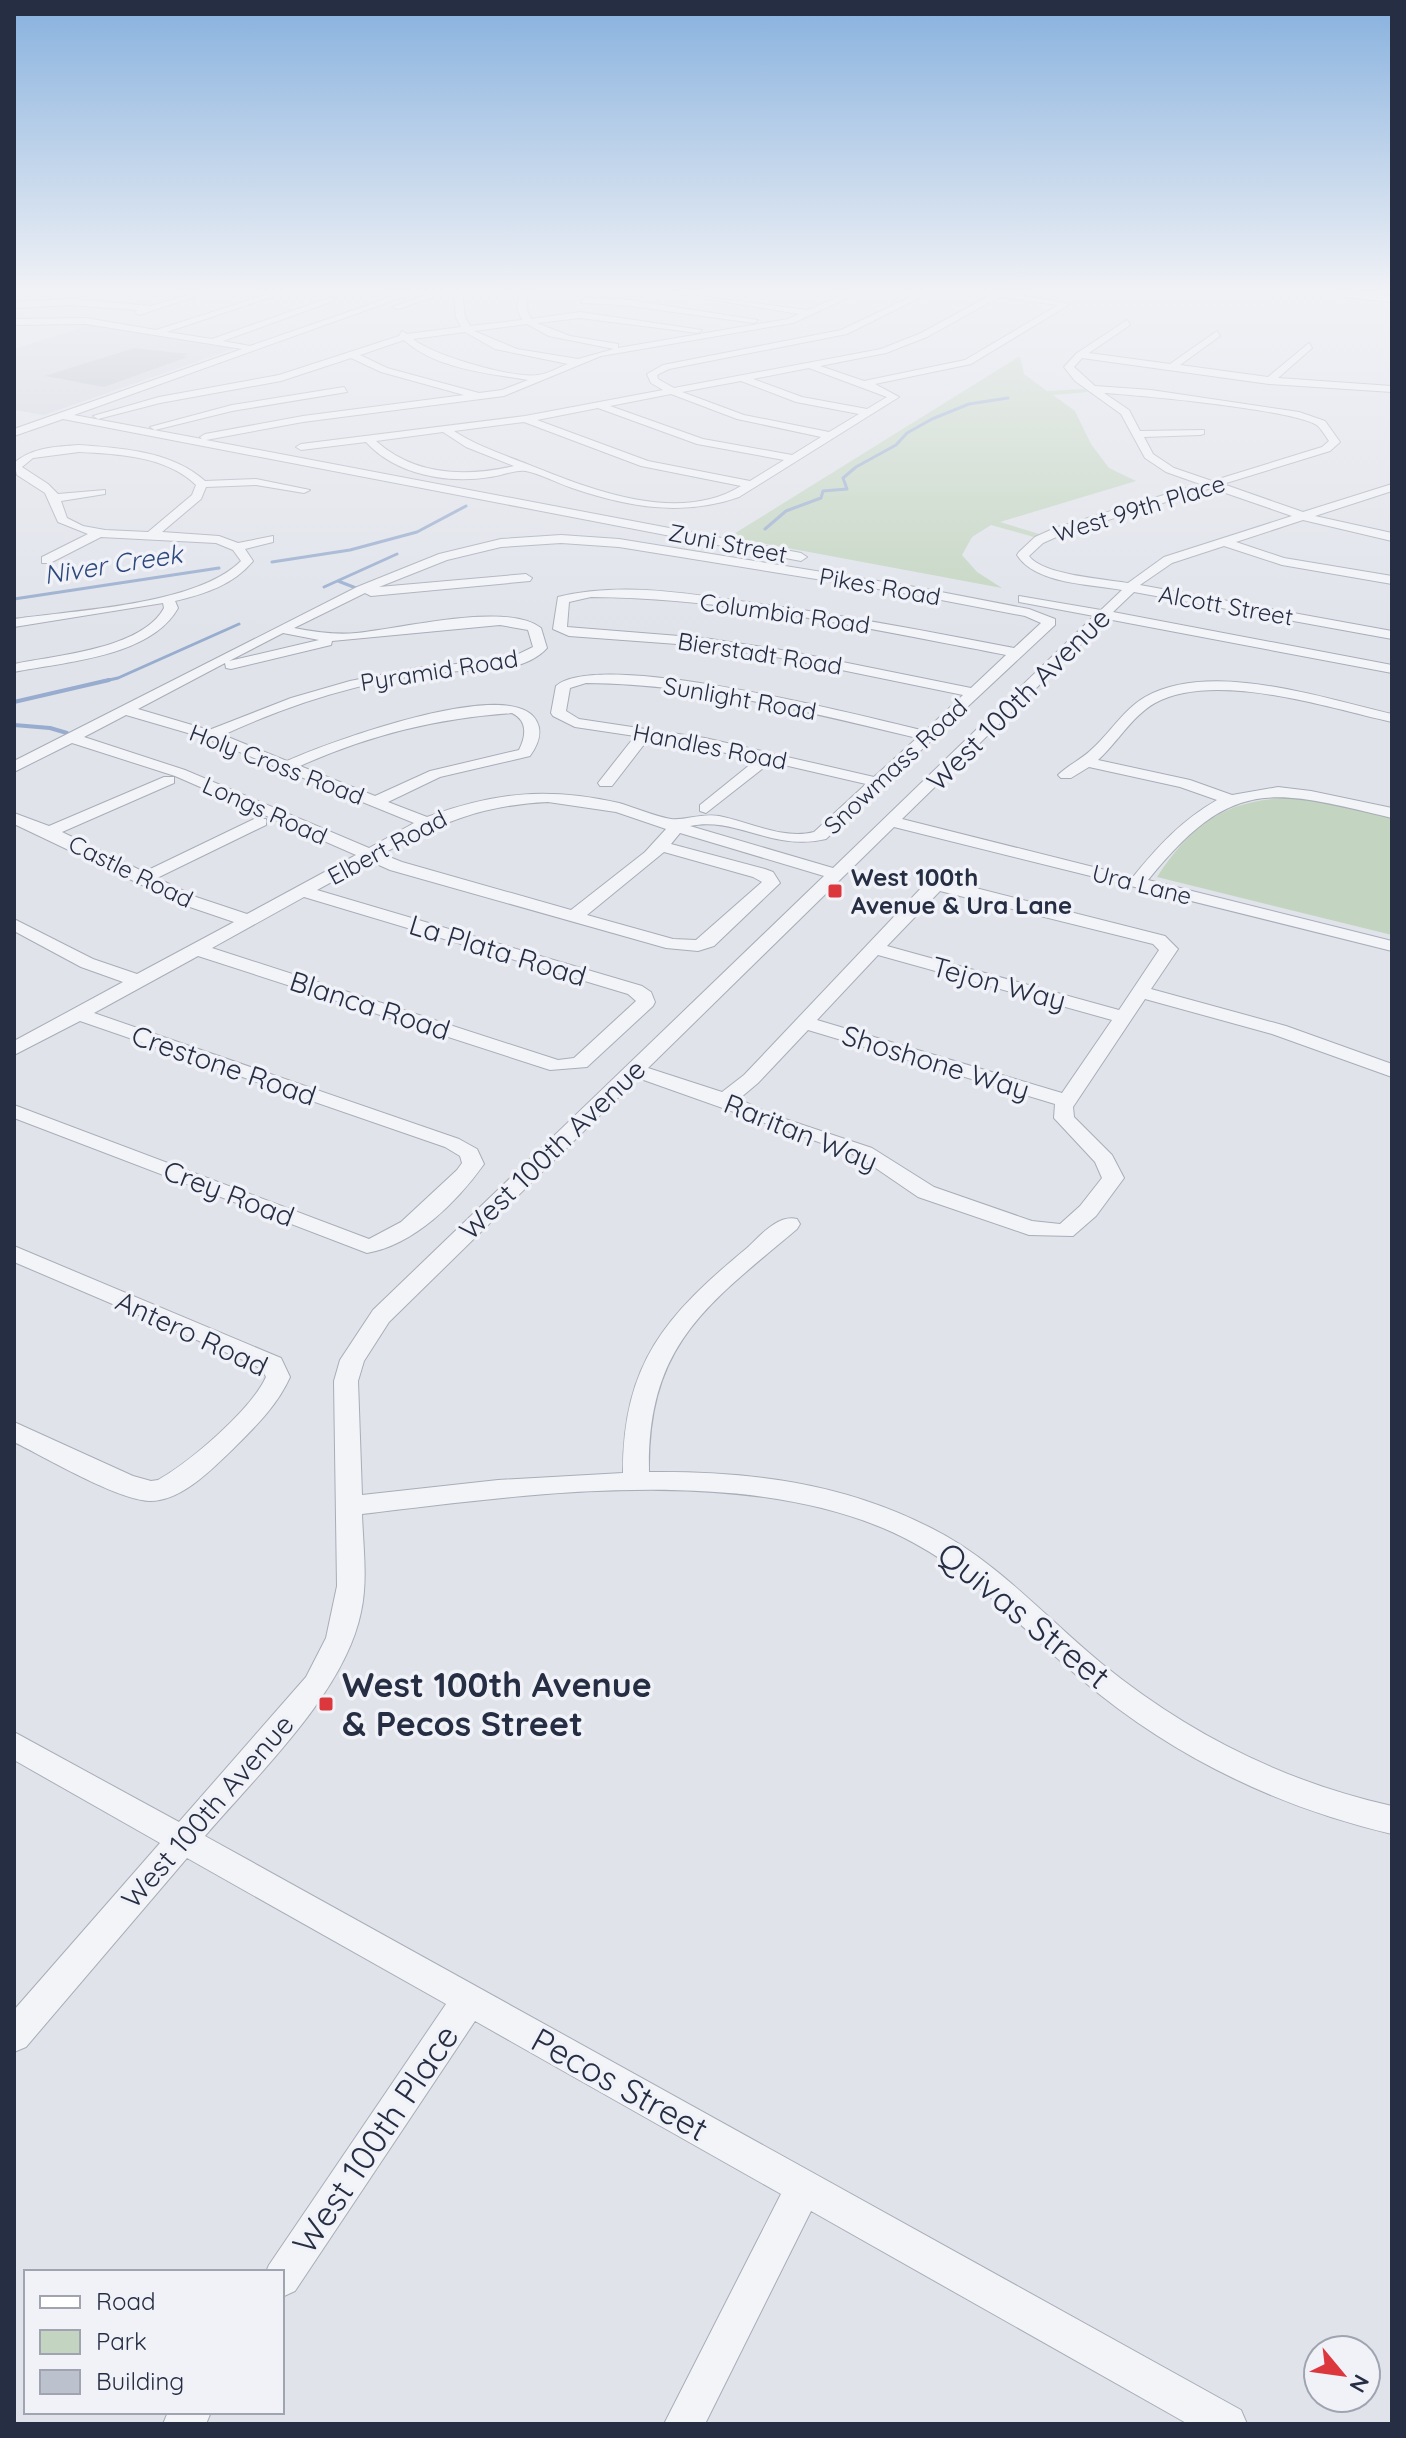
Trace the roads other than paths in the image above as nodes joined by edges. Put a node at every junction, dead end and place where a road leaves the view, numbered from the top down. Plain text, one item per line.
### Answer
1 (89, 407) edge
2 (138, 407) edge
3 (241, 407) edge
4 (377, 407) edge
5 (400, 407) edge
6 (584, 407) edge
7 (605, 407) edge
8 (715, 407) edge
9 (836, 407) edge
10 (879, 407) edge
11 (1118, 407) edge
12 (1250, 407) edge
13 (380, 409) junction
14 (870, 413) junction
15 (63, 416) junction
16 (525, 419) junction
17 (155, 427) junction
18 (446, 430) junction
19 (1200, 432) dead end
20 (14, 433) edge
21 (1138, 434) junction
22 (833, 436) junction
23 (368, 438) junction
24 (301, 447) dead end
25 (794, 459) junction
26 (524, 467) junction
27 (18, 473) edge
28 (202, 484) junction
29 (752, 485) junction
30 (1211, 486) junction
31 (1392, 488) edge
32 (304, 490) dead end
33 (101, 492) dead end
34 (57, 498) junction
35 (1302, 516) junction
36 (566, 524) dead end
37 (96, 535) junction
38 (149, 537) junction
39 (1392, 537) edge
40 (269, 539) dead end
41 (1224, 542) junction
42 (237, 547) junction
43 (717, 557) junction
44 (46, 560) dead end
45 (1060, 575) joint
46 (526, 578) dead end
47 (1392, 580) edge
48 (1132, 587) junction
49 (362, 590) junction
50 (168, 598) junction
51 (562, 611) joint
52 (1104, 614) junction
53 (1047, 619) joint
54 (14, 623) edge
55 (281, 629) junction
56 (1392, 635) edge
57 (355, 637) junction
58 (1017, 653) junction
59 (14, 668) edge
60 (1392, 669) edge
61 (196, 675) junction
62 (975, 693) junction
63 (560, 696) joint
64 (126, 710) junction
65 (1392, 718) edge
66 (646, 732) junction
67 (210, 735) junction
68 (928, 736) junction
69 (73, 738) junction
70 (768, 757) junction
71 (1090, 763) junction
72 (288, 766) junction
73 (14, 767) edge
74 (1066, 775) dead end
75 (169, 780) dead end
76 (606, 783) dead end
77 (880, 783) junction
78 (1227, 798) junction
79 (375, 802) junction
80 (706, 808) dead end
81 (1392, 813) edge
82 (14, 818) edge
83 (260, 822) dead end
84 (893, 822) junction
85 (427, 823) junction
86 (736, 825) junction
87 (678, 826) junction
88 (49, 832) junction
89 (715, 839) junction
90 (660, 846) junction
91 (369, 855) junction
92 (837, 874) junction
93 (145, 878) junction
94 (1137, 883) junction
95 (305, 892) junction
96 (575, 916) junction
97 (249, 921) junction
98 (14, 924) edge
99 (1392, 946) edge
100 (875, 948) junction
101 (196, 949) junction
102 (138, 981) junction
103 (1141, 992) junction
104 (79, 1014) junction
105 (1123, 1017) junction
106 (806, 1023) junction
107 (15, 1048) edge
108 (545, 1062) joint
109 (633, 1070) junction
110 (1392, 1071) edge
111 (725, 1100) junction
112 (1067, 1101) junction
113 (14, 1111) edge
114 (434, 1202) joint
115 (789, 1224) dead end
116 (14, 1253) edge
117 (14, 1431) edge
118 (636, 1481) junction
119 (348, 1506) junction
120 (14, 1745) edge
121 (1392, 1820) edge
122 (183, 1839) junction
123 (469, 2000) junction
124 (14, 2035) edge
125 (804, 2187) junction
126 (284, 2275) edge
127 (1185, 2413) edge
128 (684, 2424) edge
129 (1227, 2424) edge

1 - 15 street
2 - 17 street
3 - 17 street
4 - 13 street
5 - 13 street
6 - 16 street
7 - 25 street
8 - 22 street
9 - 14 street
10 - 14 street
11 - 21 street
12 - 30 street, West 99th Place
13 - 17 street
14 - 22 street
15 - 20 street
15 - 52 street, Zuni Street
16 - 18 street
16 - 29 street
18 - 23 street
18 - 26 street
19 - 21 street
21 - 30 street
22 - 25 street
23 - 24 street
23 - 26 street
25 - 29 street
26 - 29 street
27 - 28 street
27 - 34 street
28 - 32 street
28 - 38 street
30 - 35 street
30 - 45 street, West 99th Place
31 - 35 street, West 100th Avenue
33 - 34 street
34 - 37 street
35 - 39 street
35 - 41 street, West 100th Avenue
36 - 43 street
37 - 38 street
37 - 44 street
38 - 42 street
40 - 42 street
41 - 47 street
41 - 48 street, West 100th Avenue
42 - 50 street
43 - 49 street, Pikes Road
43 - 53 street, Pikes Road
45 - 48 street, Alcott Street
46 - 49 street
48 - 52 street, West 100th Avenue
48 - 56 street, Alcott Street
49 - 55 street, Pikes Road
50 - 54 street
50 - 59 street
51 - 58 street, Columbia Road
51 - 62 street, Bierstadt Road
52 - 60 street, Zuni Street
52 - 84 street, West 100th Avenue
53 - 58 street, Snowmass Road
55 - 57 street, Pyramid Road
55 - 61 street, Pikes Road
57 - 61 street
57 - 67 street, Pyramid Road
58 - 62 street, Snowmass Road
61 - 64 street
62 - 68 street, Snowmass Road
63 - 66 street, Handles Road
63 - 68 street, Sunlight Road
64 - 67 street, Holy Cross Road
64 - 69 street
65 - 71 street
66 - 70 street, Handles Road
66 - 76 street
67 - 72 street, Holy Cross Road
68 - 77 street, Snowmass Road
69 - 73 street
69 - 91 street, Longs Road
70 - 77 street, Handles Road
70 - 80 street
71 - 74 street
71 - 78 street
72 - 79 street, Holy Cross Road
72 - 79 street
75 - 88 street
77 - 86 street, Snowmass Road
78 - 81 street
78 - 94 street
79 - 85 street, Holy Cross Road
82 - 88 street, Castle Road
83 - 93 street
84 - 92 street, West 100th Avenue
84 - 94 street, Ura Lane
85 - 87 street, Elbert Road
85 - 91 street, Elbert Road
86 - 87 street, Snowmass Road
86 - 89 street
87 - 89 street, Elbert Road
87 - 90 street
88 - 93 street, Castle Road
89 - 92 street, Elbert Road
90 - 96 street
90 - 96 street, Longs Road
91 - 95 street, Elbert Road
91 - 96 street, Longs Road
92 - 109 street, West 100th Avenue
93 - 97 street, Castle Road
94 - 99 street, Ura Lane
95 - 97 street, Elbert Road
95 - 108 street, La Plata Road
97 - 101 street, Elbert Road
98 - 102 street
100 - 103 street
100 - 105 street, Tejon Way
100 - 106 street
101 - 102 street, Elbert Road
101 - 108 street, Blanca Road
102 - 104 street, Elbert Road
103 - 105 street
103 - 110 street
104 - 107 street, Elbert Road
104 - 114 street, Crestone Road
105 - 112 street
106 - 111 street
106 - 112 street, Shoshone Way
109 - 111 street, Raritan Way
109 - 119 street, West 100th Avenue
111 - 112 street, Raritan Way
113 - 114 street, Crey Road
115 - 118 street
116 - 117 street, Antero Road
118 - 119 street, Quivas Street
118 - 121 street, Quivas Street
119 - 122 street, West 100th Avenue
120 - 122 street, Pecos Street
122 - 123 street, Pecos Street
122 - 124 street, West 100th Avenue
123 - 125 street, Pecos Street
123 - 126 street, West 100th Place
125 - 127 street, Pecos Street
125 - 128 street
127 - 129 street, Pecos Street

